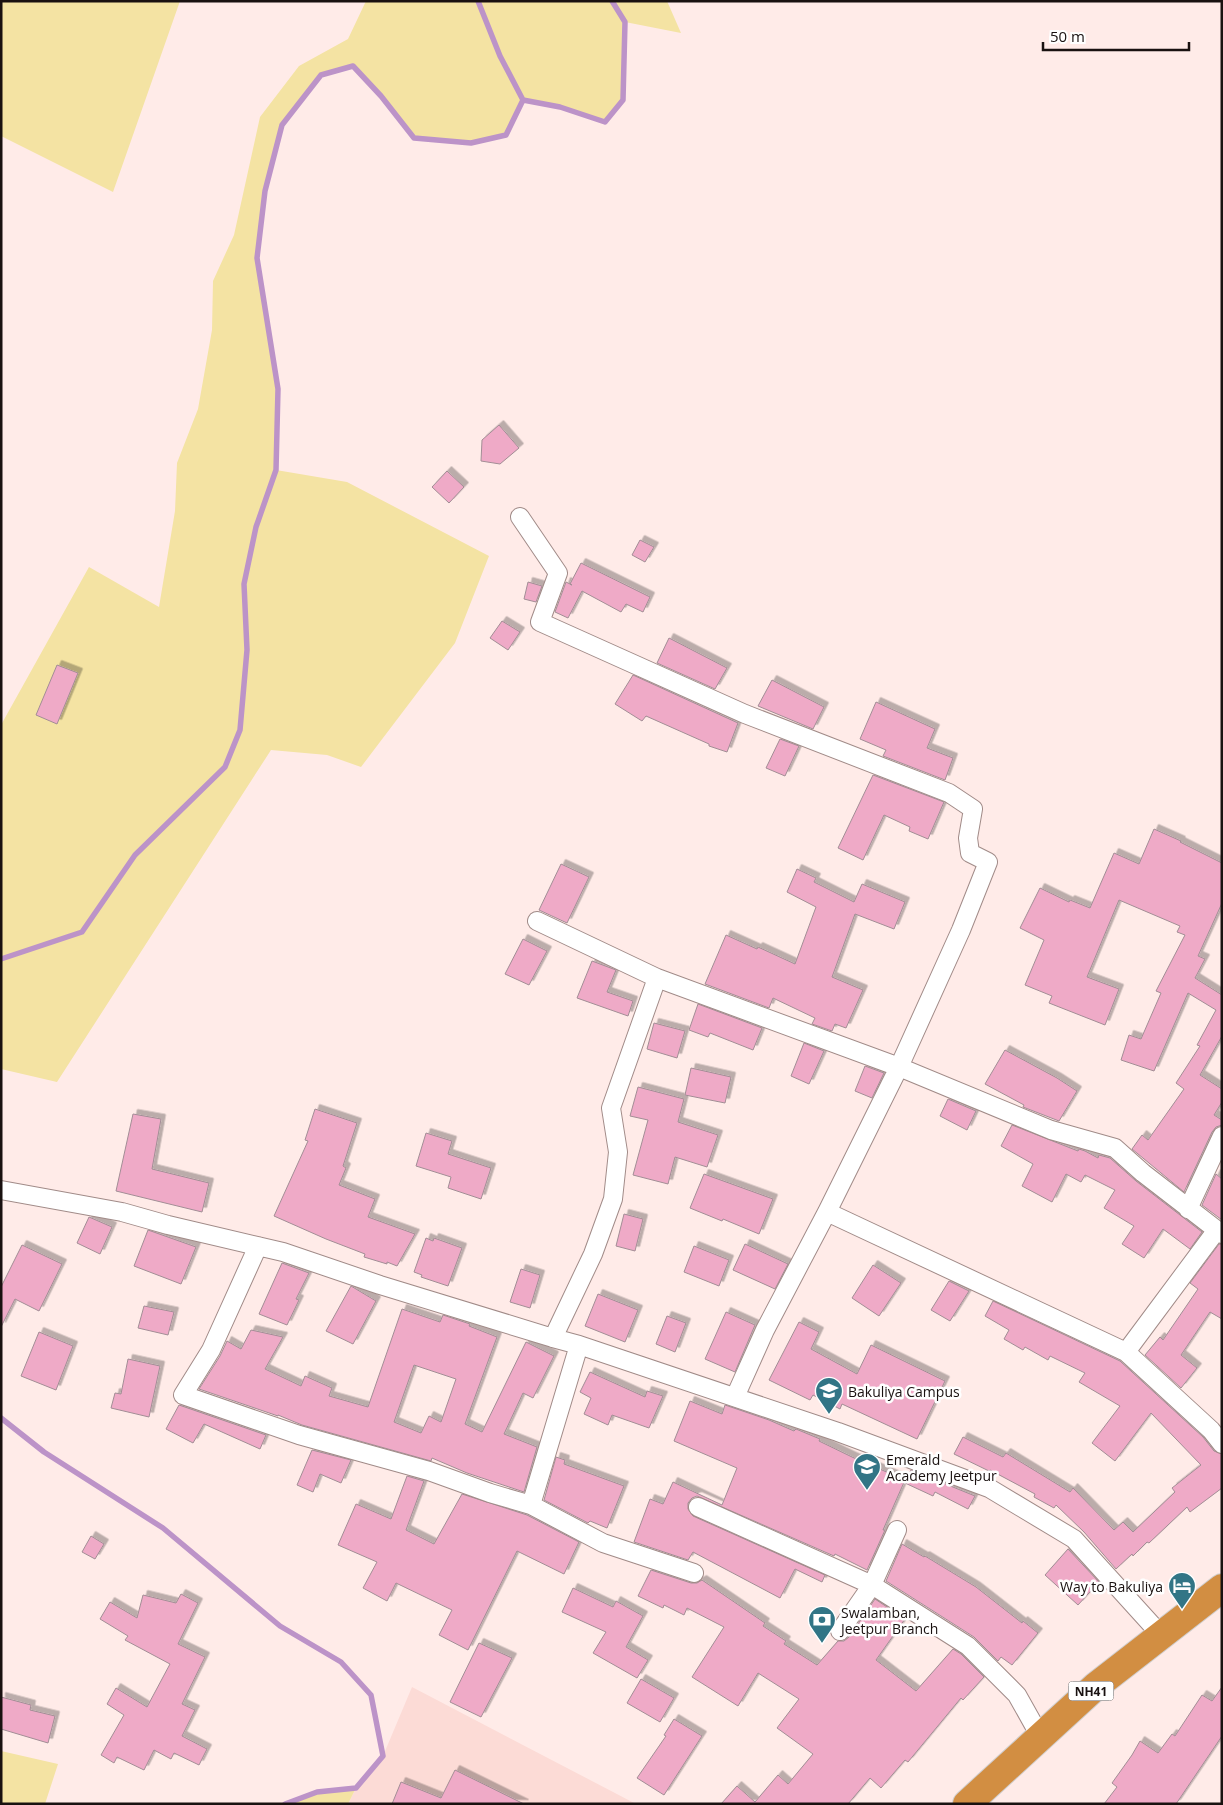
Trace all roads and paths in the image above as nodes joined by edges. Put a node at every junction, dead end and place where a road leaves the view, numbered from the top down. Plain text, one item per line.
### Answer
1 (520, 517) dead end
2 (537, 921) dead end
3 (657, 978) junction
4 (899, 1067) junction
5 (1222, 1136) edge
6 (1, 1190) edge
7 (1188, 1209) junction
8 (827, 1212) junction
9 (1219, 1233) edge
10 (258, 1246) junction
11 (553, 1338) junction
12 (579, 1345) junction
13 (1126, 1352) junction
14 (735, 1397) junction
15 (1222, 1444) edge
16 (531, 1505) junction
17 (698, 1507) dead end
18 (897, 1530) dead end
19 (694, 1573) dead end
20 (872, 1585) junction
21 (1222, 1588) edge
22 (840, 1631) dead end
23 (1161, 1634) junction
24 (1040, 1736) junction
25 (967, 1804) edge

1 - 4 street
2 - 3 street
3 - 4 street
3 - 11 street
4 - 7 street
4 - 8 street
5 - 7 street
6 - 10 street
7 - 9 street
8 - 13 street
8 - 14 street
9 - 13 street
10 - 11 street
10 - 16 street
11 - 12 street
12 - 14 street
12 - 16 street
13 - 15 street
14 - 23 street
16 - 19 street
17 - 20 street
18 - 20 street
20 - 22 street
20 - 24 street
21 - 23 highway, NH41
23 - 24 highway, NH41
24 - 25 highway, NH41

